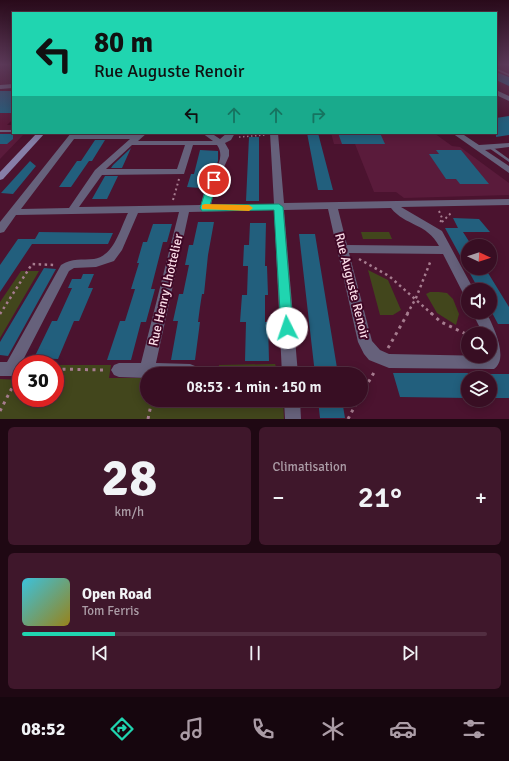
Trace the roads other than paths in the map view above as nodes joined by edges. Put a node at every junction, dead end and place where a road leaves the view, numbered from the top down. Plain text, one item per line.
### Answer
1 (0, 86) edge
2 (12, 86) edge
3 (497, 92) edge
4 (508, 98) edge
5 (0, 131) edge
6 (12, 132) edge
7 (32, 134) edge
8 (40, 134) edge
9 (141, 134) edge
10 (210, 134) edge
11 (274, 134) edge
12 (457, 134) edge
13 (74, 135) edge
14 (226, 138) edge
15 (130, 143) junction
16 (190, 143) junction
17 (509, 145) edge
18 (490, 147) junction
19 (478, 148) junction
20 (509, 161) edge
21 (0, 168) edge
22 (509, 170) edge
23 (98, 172) junction
24 (0, 177) edge
25 (509, 202) edge
26 (393, 204) junction
27 (332, 206) junction
28 (279, 207) junction
29 (205, 208) junction
30 (185, 209) junction
31 (134, 210) junction
32 (72, 211) junction
33 (14, 212) junction
34 (0, 229) edge
35 (343, 249) junction
36 (447, 250) junction
37 (464, 283) edge
38 (482, 319) edge
39 (20, 355) edge
40 (148, 367) edge
41 (290, 367) edge
42 (119, 370) road end
43 (140, 370) edge
44 (292, 407) edge
45 (293, 419) edge

1 - 2 street
3 - 4 street
5 - 6 lane
7 - 21 main road
8 - 24 main road
9 - 13 street
9 - 15 street
10 - 14 street
11 - 28 street
12 - 19 street
13 - 33 street
14 - 16 street
14 - 29 street
15 - 16 street
15 - 23 street
16 - 23 street
17 - 18 street
18 - 19 street
18 - 20 lane
19 - 22 street
23 - 32 street
25 - 26 street
26 - 27 street
26 - 36 street
27 - 28 street
27 - 35 street, Rue Auguste Renoir
28 - 29 street
28 - 41 street
29 - 30 street
30 - 31 street
30 - 40 street, Rue Henry Lhottelier
31 - 32 street
31 - 39 street
32 - 33 street
33 - 34 street
35 - 36 street
35 - 38 street, Rue Auguste Renoir
36 - 37 street
42 - 43 street
44 - 45 street

